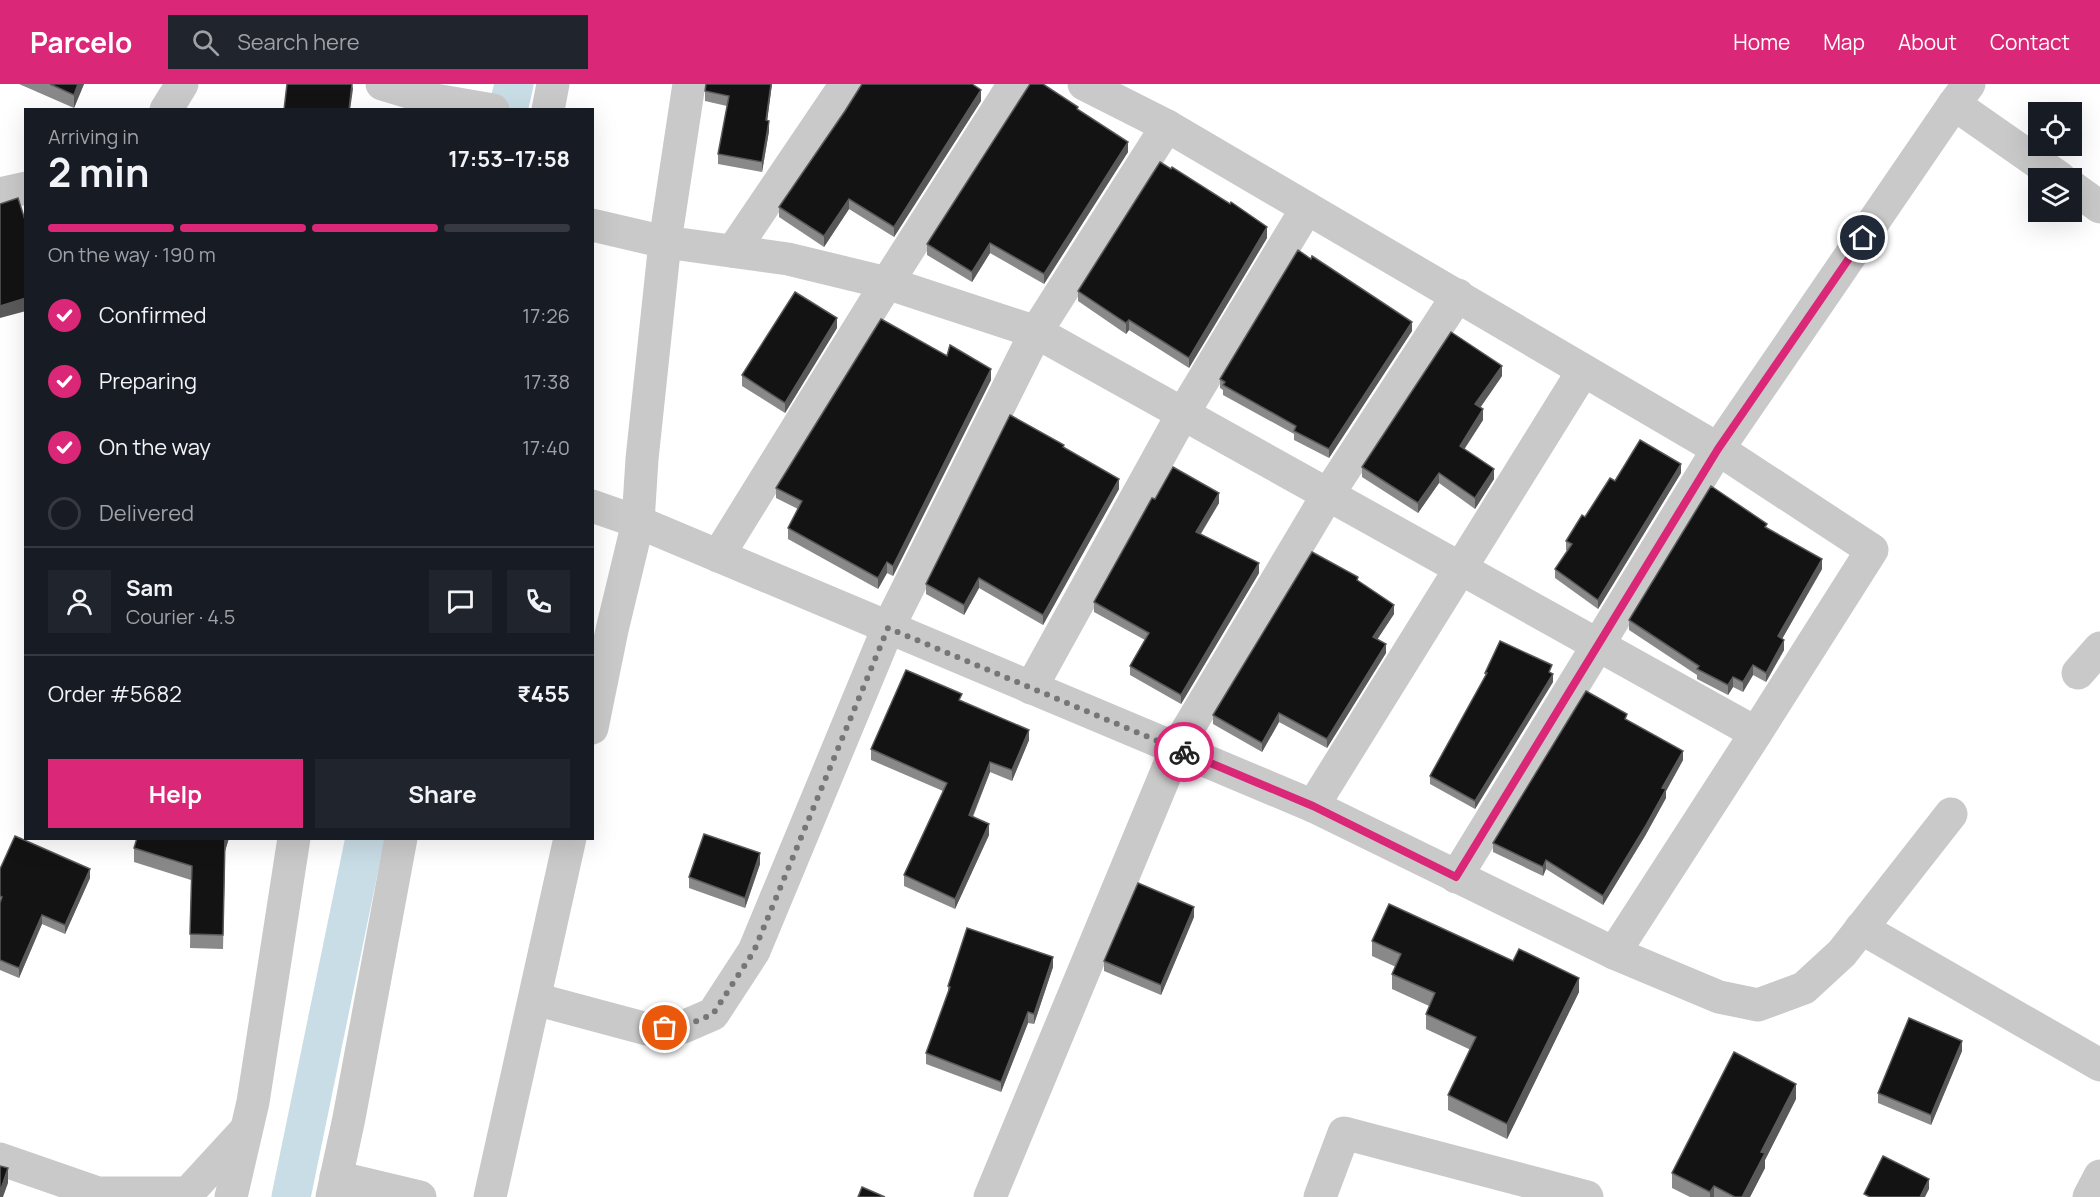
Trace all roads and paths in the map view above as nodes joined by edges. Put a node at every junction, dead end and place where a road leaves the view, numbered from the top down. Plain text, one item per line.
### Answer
1 (182, 84) edge
2 (553, 84) edge
3 (689, 84) edge
4 (846, 84) edge
5 (1014, 84) edge
6 (1084, 84) edge
7 (393, 86) edge
8 (1962, 94) edge
9 (434, 105) edge
10 (167, 108) edge
11 (469, 108) edge
12 (548, 108) edge
13 (1167, 126) junction
14 (2048, 168) edge
15 (24, 188) edge
16 (0, 194) edge
17 (2082, 194) edge
18 (2100, 207) edge
19 (1307, 208) junction
20 (594, 225) edge
21 (665, 242) junction
22 (733, 251) junction
23 (887, 283) junction
24 (1458, 295) junction
25 (1036, 332) junction
26 (1583, 371) junction
27 (1182, 415) junction
28 (1718, 449) junction
29 (1328, 496) junction
30 (594, 507) edge
31 (638, 522) junction
32 (718, 556) junction
33 (1461, 570) junction
34 (888, 628) junction
35 (1598, 647) junction
36 (2100, 648) edge
37 (2078, 673) dead end
38 (1031, 688) junction
39 (594, 718) edge
40 (1756, 733) junction
41 (1176, 749) junction
42 (1313, 806) junction
43 (1951, 814) dead end
44 (294, 840) edge
45 (401, 840) edge
46 (570, 840) edge
47 (1456, 877) junction
48 (1861, 928) junction
49 (1614, 953) junction
50 (535, 999) junction
51 (2100, 1065) edge
52 (247, 1130) junction
53 (0, 1159) edge
54 (2100, 1176) edge
55 (334, 1187) edge
56 (231, 1197) edge
57 (420, 1197) edge
58 (490, 1197) edge
59 (990, 1197) edge
60 (1320, 1197) edge
61 (1587, 1197) edge
62 (2089, 1197) edge

1 - 10 street
2 - 12 street
3 - 21 street
4 - 22 street
5 - 23 street
6 - 13 street
7 - 9 street
8 - 14 street
8 - 28 street
9 - 11 street
13 - 19 street
13 - 25 street
15 - 16 street
17 - 18 street
19 - 24 street
19 - 27 street
20 - 21 street
21 - 22 street
21 - 31 street
22 - 23 street
23 - 25 street
23 - 32 street
24 - 26 street
24 - 29 street
25 - 27 street
25 - 34 street
26 - 28 street
26 - 33 street
27 - 29 street
27 - 38 street
28 - 35 street
28 - 40 street
29 - 33 street
29 - 41 street
30 - 31 street
31 - 32 street
31 - 39 street
32 - 34 street
33 - 35 street
33 - 42 street
34 - 38 street
34 - 50 street
35 - 40 street
35 - 47 street
36 - 37 street
38 - 41 street
40 - 49 street
41 - 42 street
41 - 59 street
42 - 47 street
43 - 48 street
44 - 52 street
45 - 55 street
46 - 50 street
47 - 49 street
48 - 49 street
48 - 51 street
50 - 58 street
52 - 53 street
52 - 56 street
54 - 62 street
55 - 57 street
60 - 61 street

